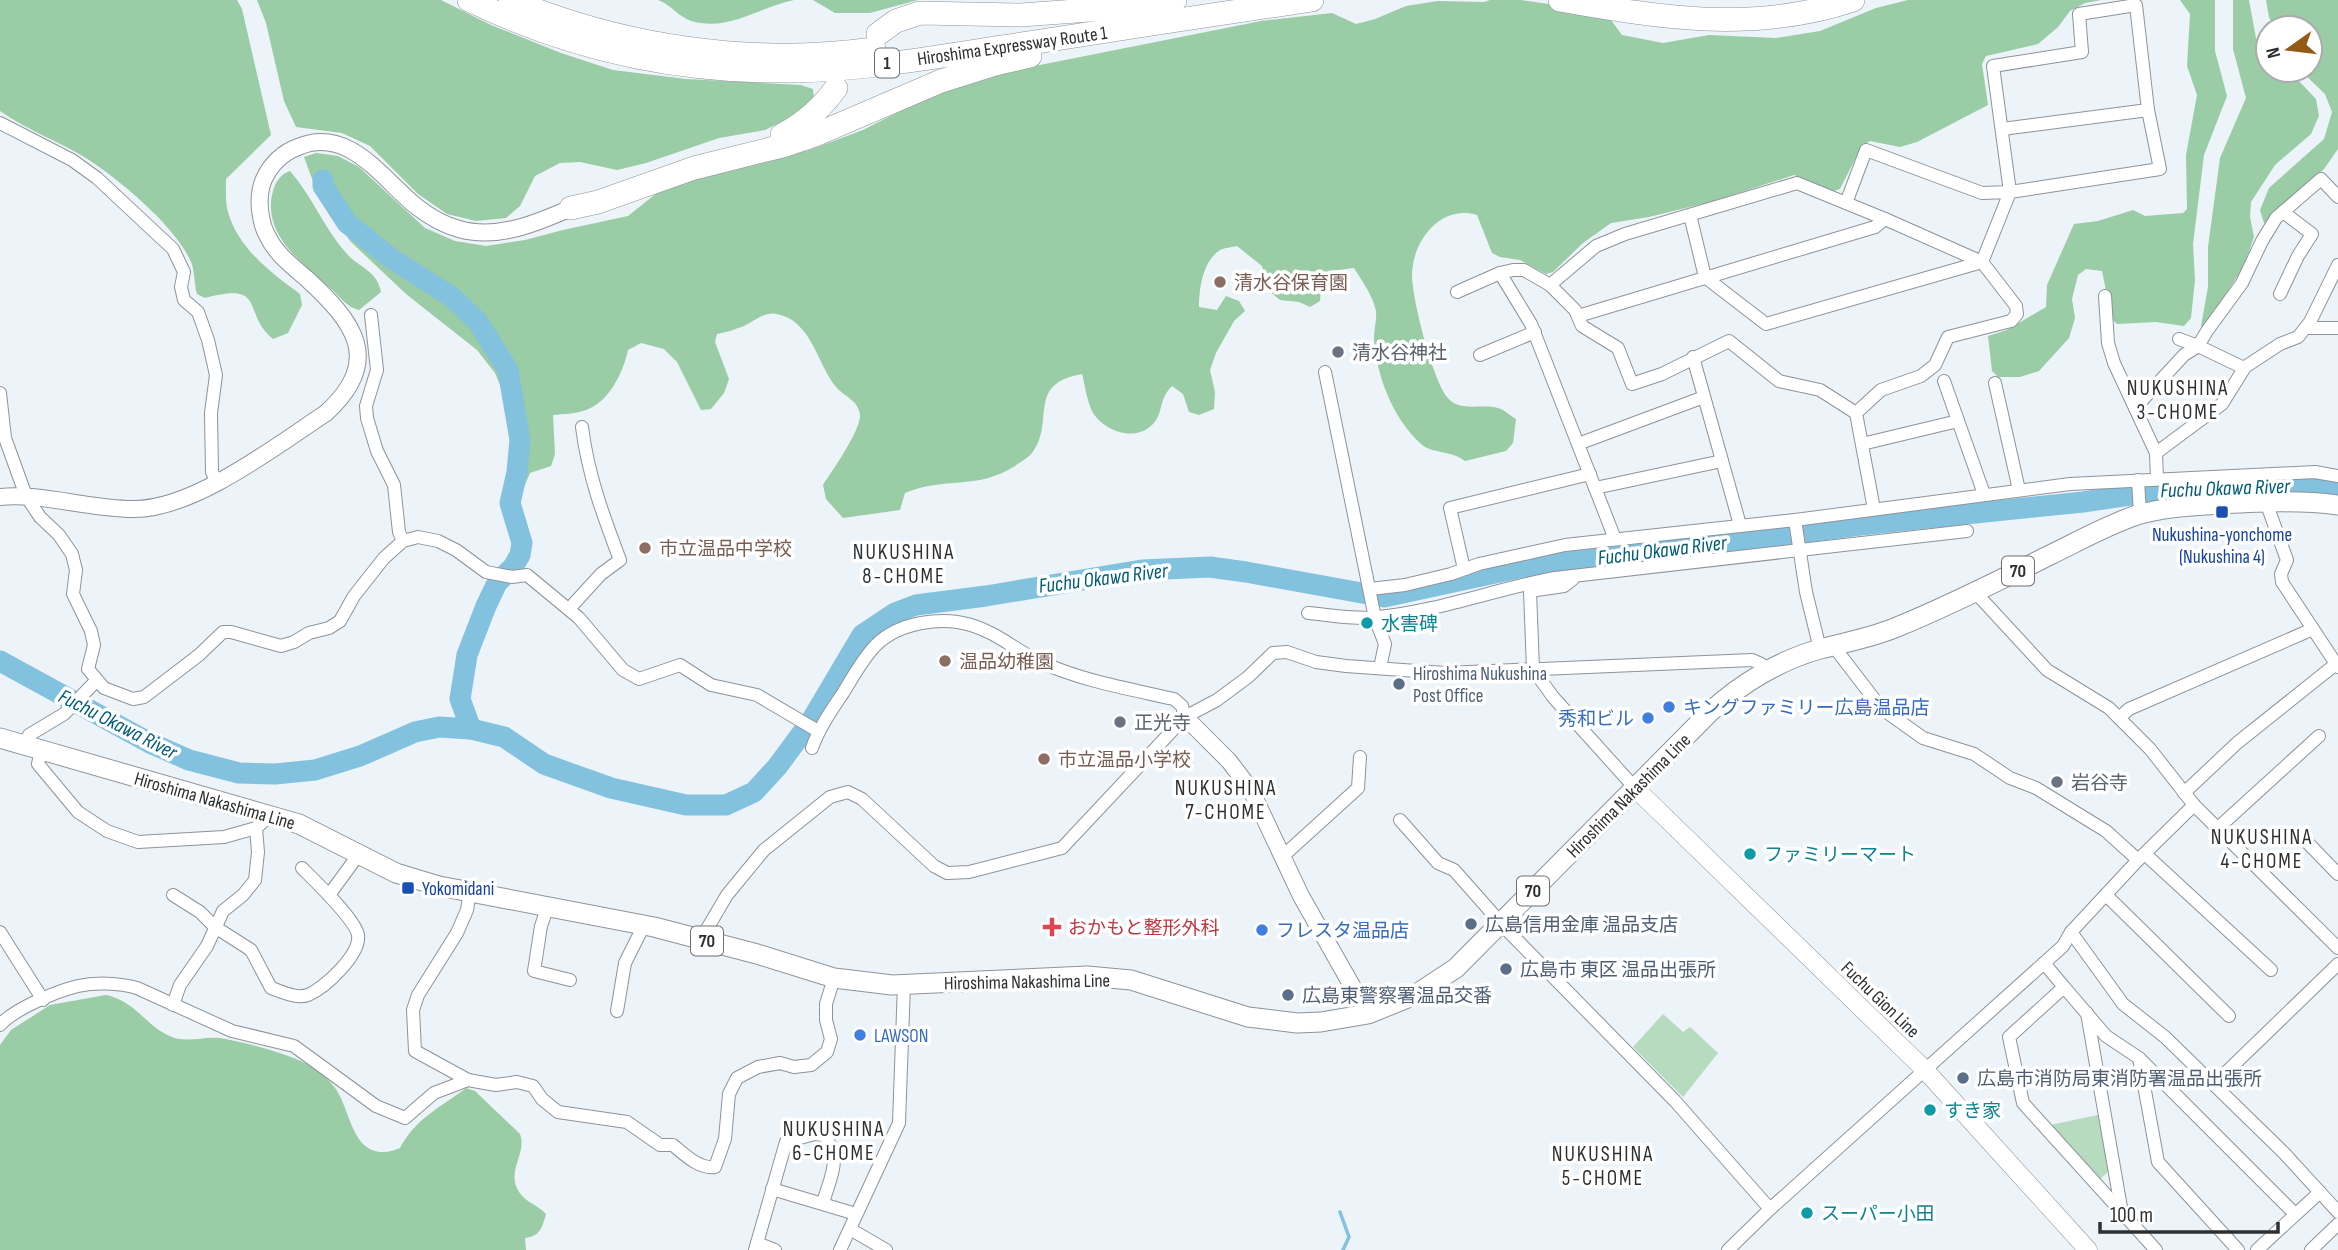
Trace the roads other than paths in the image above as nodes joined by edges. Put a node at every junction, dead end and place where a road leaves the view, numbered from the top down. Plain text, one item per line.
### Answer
1 (469, 0) edge
2 (510, 0) edge
3 (1175, 0) edge
4 (1208, 0) edge
5 (1312, 0) edge
6 (1560, 0) edge
7 (1853, 0) edge
8 (1252, 9) junction
9 (878, 34) dead end
10 (836, 88) dead end
11 (2148, 110) junction
12 (0, 122) edge
13 (2002, 129) junction
14 (2010, 192) junction
15 (2338, 197) edge
16 (1846, 203) junction
17 (571, 208) junction
18 (2283, 212) junction
19 (1690, 215) junction
20 (1885, 219) junction
21 (1982, 262) junction
22 (2338, 265) edge
23 (1500, 273) junction
24 (1705, 277) junction
25 (1550, 285) junction
26 (1457, 292) dead end
27 (2280, 294) dead end
28 (2105, 296) dead end
29 (371, 315) dead end
30 (1578, 316) junction
31 (2306, 328) junction
32 (2338, 328) edge
33 (1535, 332) junction
34 (2179, 339) dead end
35 (2198, 346) junction
36 (1480, 355) dead end
37 (1693, 357) junction
38 (375, 359) junction
39 (358, 360) junction
40 (2244, 368) junction
41 (1325, 372) dead end
42 (1944, 381) dead end
43 (1995, 383) dead end
44 (0, 393) edge
45 (1704, 397) junction
46 (2135, 408) junction
47 (1856, 413) junction
48 (1958, 421) junction
49 (582, 427) dead end
50 (1578, 444) junction
51 (1862, 444) junction
52 (2156, 453) junction
53 (1722, 461) junction
54 (1590, 474) junction
55 (2338, 476) edge
56 (2157, 479) junction
57 (2138, 480) junction
58 (217, 482) junction
59 (1595, 488) junction
60 (2019, 490) junction
61 (1984, 495) junction
62 (26, 496) junction
63 (0, 497) edge
64 (2266, 502) junction
65 (2338, 505) edge
66 (1874, 509) junction
67 (2140, 514) junction
68 (1795, 520) junction
69 (1740, 525) junction
70 (1967, 531) dead end
71 (1615, 539) junction
72 (402, 541) junction
73 (1800, 551) junction
74 (1464, 569) junction
75 (1579, 575) junction
76 (1370, 589) junction
77 (1975, 592) junction
78 (569, 609) junction
79 (1308, 613) dead end
80 (1376, 618) junction
81 (2313, 629) junction
82 (1829, 647) junction
83 (2337, 665) edge
84 (1380, 668) junction
85 (1533, 669) junction
86 (1767, 671) junction
87 (95, 682) junction
88 (1185, 717) junction
89 (2119, 718) junction
90 (817, 731) junction
91 (2319, 736) dead end
92 (0, 738) edge
93 (33, 748) junction
94 (812, 748) dead end
95 (1360, 757) dead end
96 (1635, 788) junction
97 (2184, 793) junction
98 (2194, 806) junction
99 (1400, 820) dead end
100 (263, 821) junction
101 (2218, 828) junction
102 (2304, 839) dead end
103 (359, 854) junction
104 (1283, 856) junction
105 (2141, 857) junction
106 (302, 868) dead end
107 (2338, 874) edge
108 (470, 891) junction
109 (173, 895) dead end
110 (329, 895) junction
111 (2106, 895) junction
112 (548, 906) junction
113 (1501, 923) junction
114 (644, 925) junction
115 (215, 927) junction
116 (0, 932) edge
117 (2071, 932) junction
118 (701, 939) junction
119 (2338, 948) edge
120 (2043, 964) junction
121 (2338, 964) edge
122 (2272, 970) dead end
123 (834, 978) junction
124 (570, 980) dead end
125 (904, 984) junction
126 (2064, 987) junction
127 (43, 1000) junction
128 (173, 1005) junction
129 (617, 1011) dead end
130 (2087, 1013) junction
131 (1368, 1014) junction
132 (2229, 1016) dead end
133 (0, 1025) edge
134 (2139, 1058) junction
135 (1925, 1070) junction
136 (468, 1080) junction
137 (2214, 1084) junction
138 (772, 1189) junction
139 (2320, 1192) junction
140 (822, 1203) junction
141 (1770, 1209) junction
142 (2338, 1212) edge
143 (2122, 1213) junction
144 (856, 1214) junction
145 (2295, 1214) junction
146 (2338, 1224) edge
147 (850, 1229) junction
148 (756, 1247) edge
149 (775, 1250) edge
150 (840, 1250) edge
151 (886, 1250) edge
152 (1728, 1250) edge
153 (2088, 1250) edge
154 (2156, 1250) edge
155 (2238, 1250) edge
156 (2257, 1250) edge
157 (2311, 1250) edge

1 - 8 highway, Hiroshima Expressway Route 1 / 1
2 - 4 highway, Hiroshima Expressway Route 1 / 1
3 - 9 highway
5 - 8 highway, Hiroshima Expressway Route 1 / 1
6 - 7 highway
8 - 17 highway
10 - 17 highway
11 - 13 street
11 - 13 street
11 - 14 street
12 - 58 street
13 - 14 street
14 - 16 street
14 - 21 street
15 - 18 street
16 - 19 street
16 - 20 street
17 - 39 street
18 - 27 street
18 - 35 street
19 - 24 street
19 - 25 street
20 - 21 street
20 - 24 street
21 - 24 street
21 - 47 street
22 - 31 street
23 - 25 street
23 - 26 street
23 - 33 street
24 - 30 street
25 - 30 street
28 - 46 street
29 - 38 street
30 - 37 street
31 - 32 street
31 - 40 street
33 - 36 street
33 - 50 street
34 - 35 street
35 - 40 street
35 - 46 street
37 - 45 street
37 - 47 street
38 - 39 street
38 - 72 street
39 - 58 street
40 - 52 street
41 - 76 street
42 - 48 street
43 - 60 street
44 - 62 street
45 - 50 street
45 - 53 street
46 - 52 street
47 - 51 street
48 - 51 street
48 - 61 street
49 - 78 street
50 - 54 street
51 - 66 street
52 - 56 street
53 - 59 street
53 - 69 street
54 - 59 street
54 - 74 street
55 - 56 street
56 - 57 street
57 - 60 street
57 - 67 street
58 - 62 street
59 - 71 street
60 - 61 street
61 - 66 street
62 - 63 street
62 - 87 street
64 - 65 main road, Hiroshima Nakashima Line / 70
64 - 67 main road, Hiroshima Nakashima Line / 70
64 - 81 street
66 - 68 street
67 - 77 main road, Hiroshima Nakashima Line / 70
68 - 69 street
68 - 73 street
69 - 71 street
70 - 73 street
71 - 74 street
72 - 78 street
72 - 87 street
73 - 75 street
73 - 82 street
74 - 76 street
75 - 80 street
75 - 85 street
76 - 80 street
77 - 82 main road, Hiroshima Nakashima Line / 70
77 - 89 street
78 - 90 street
79 - 80 street
80 - 84 street
81 - 83 street
81 - 89 street
82 - 86 main road, Hiroshima Nakashima Line / 70
82 - 105 street
83 - 97 street
84 - 85 street
84 - 88 street
85 - 86 street
85 - 96 street
86 - 96 main road, Hiroshima Nakashima Line / 70
87 - 93 street
88 - 90 street
88 - 104 street
88 - 118 street
89 - 97 street
90 - 94 street
91 - 101 street
92 - 93 main road, Hiroshima Nakashima Line / 70
93 - 100 main road, Hiroshima Nakashima Line / 70
93 - 100 street
95 - 104 street
96 - 113 main road, Hiroshima Nakashima Line / 70
96 - 135 main road, Fuchu Gion Line
97 - 98 street
98 - 101 street
98 - 105 street
99 - 113 street
100 - 103 main road, Hiroshima Nakashima Line / 70
100 - 115 street
101 - 119 street
102 - 107 street
103 - 108 main road, Hiroshima Nakashima Line / 70
103 - 110 street
104 - 131 street
105 - 111 street
105 - 122 street
106 - 110 street
108 - 112 main road, Hiroshima Nakashima Line / 70
108 - 136 street
109 - 115 street
110 - 115 street
111 - 117 street
111 - 132 street
112 - 114 main road, Hiroshima Nakashima Line / 70
112 - 124 street
113 - 131 main road, Hiroshima Nakashima Line / 70
113 - 141 street
114 - 118 main road, Hiroshima Nakashima Line / 70
114 - 129 street
115 - 128 street
116 - 127 street
117 - 120 street
117 - 137 street
118 - 123 main road, Hiroshima Nakashima Line / 70
120 - 126 street
120 - 135 street
121 - 137 street
123 - 125 main road, Hiroshima Nakashima Line / 70
123 - 136 street
125 - 131 main road, Hiroshima Nakashima Line / 70
125 - 144 street
126 - 130 street
126 - 143 street
127 - 128 street
127 - 133 street
128 - 136 street
130 - 134 street
130 - 143 street
134 - 145 street
134 - 155 street
135 - 141 street
135 - 153 main road, Fuchu Gion Line
137 - 139 street
138 - 140 street
138 - 140 street
138 - 148 street
139 - 142 street
139 - 145 street
140 - 144 street
141 - 152 street
143 - 154 street
144 - 147 street
145 - 156 street
146 - 157 street
147 - 150 street
147 - 151 street
148 - 149 street

